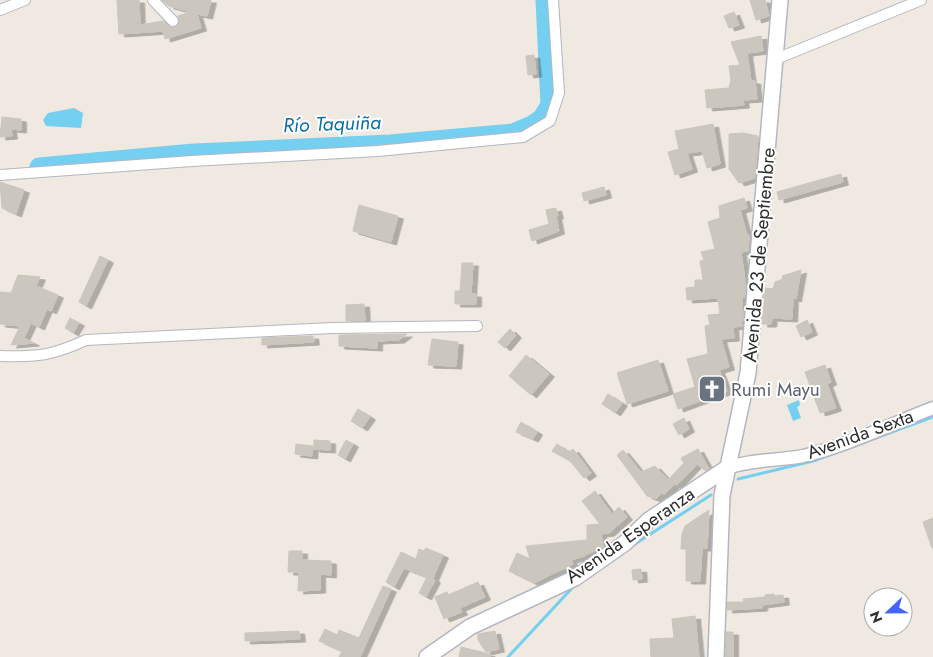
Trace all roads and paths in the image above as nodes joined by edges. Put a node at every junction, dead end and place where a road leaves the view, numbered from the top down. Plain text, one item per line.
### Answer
1 (25, 0) edge
2 (154, 0) edge
3 (553, 0) edge
4 (780, 0) edge
5 (916, 2) edge
6 (0, 10) edge
7 (173, 21) dead end
8 (776, 59) junction
9 (0, 175) edge
10 (477, 326) dead end
11 (0, 356) edge
12 (933, 408) edge
13 (726, 472) junction
14 (426, 657) edge
15 (716, 657) edge

1 - 6 street
2 - 7 street
3 - 9 street
4 - 8 main road, Avenida 23 de Septiembre
5 - 8 street
8 - 13 main road, Avenida 23 de Septiembre
10 - 11 street
12 - 13 street, Avenida Sexta
13 - 14 main road, Avenida Esperanza
13 - 15 main road, Avenida 23 de Septiembre

